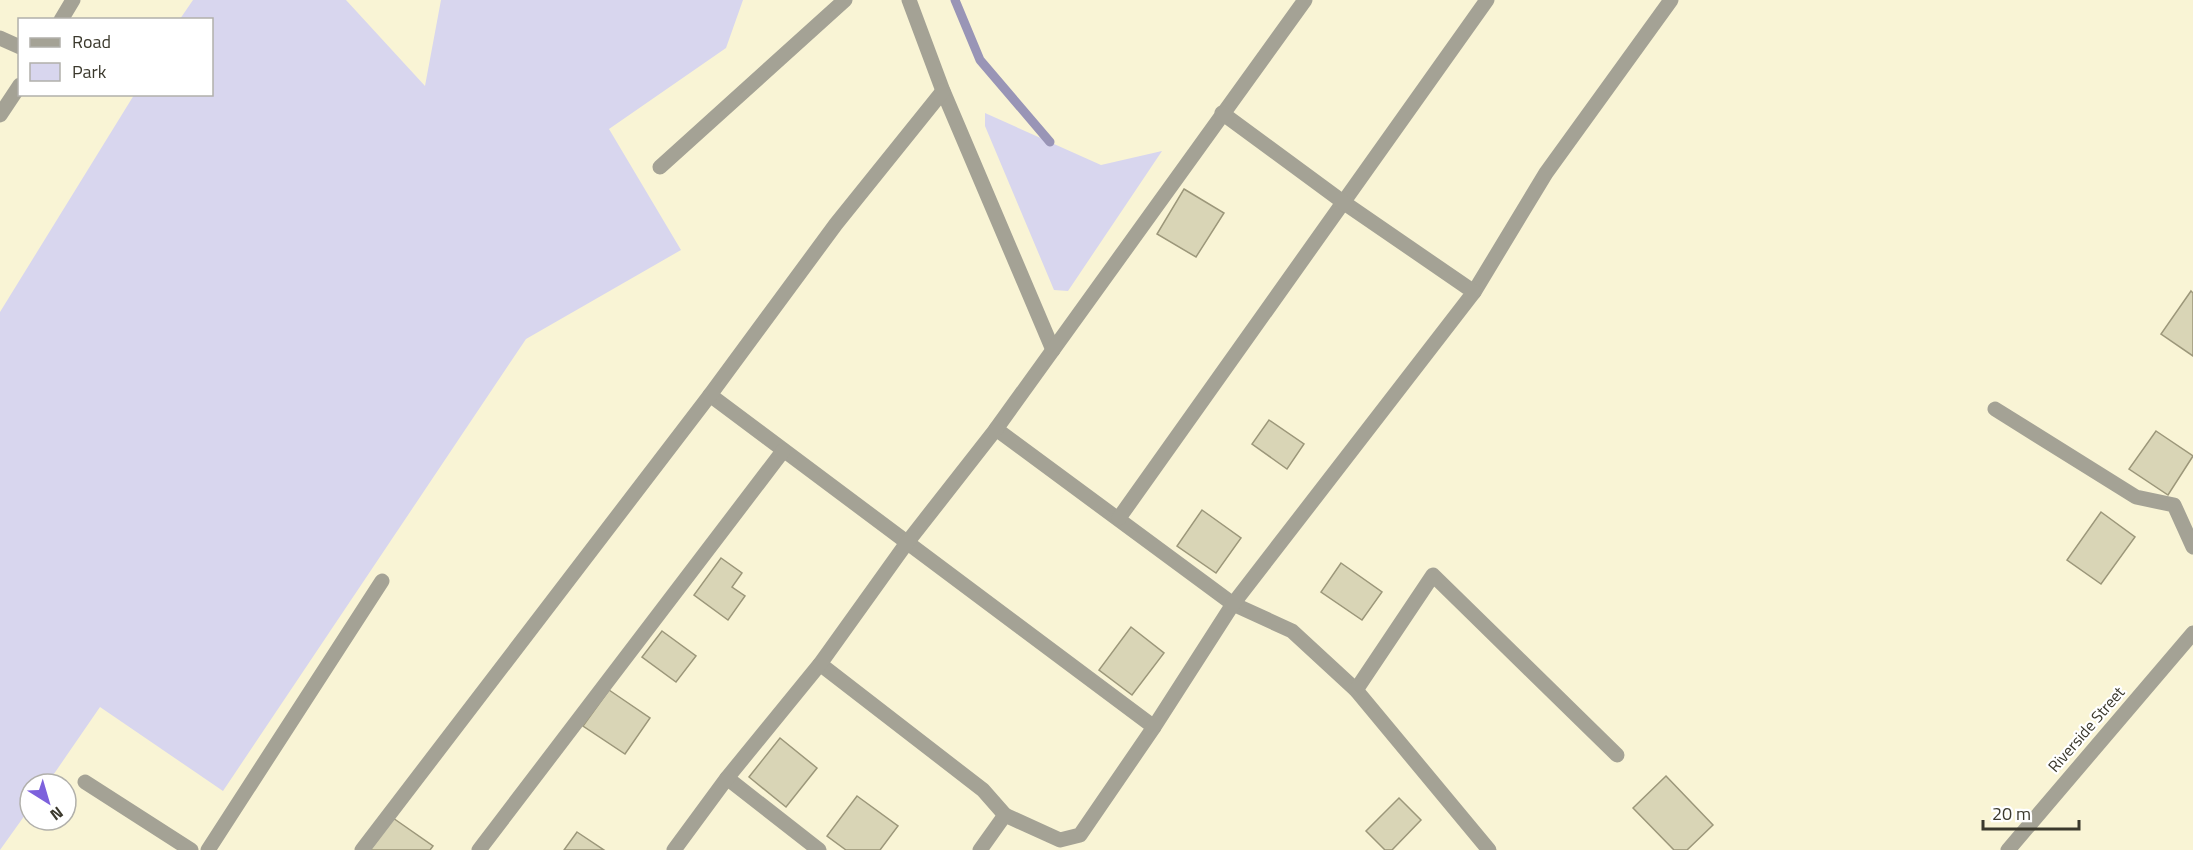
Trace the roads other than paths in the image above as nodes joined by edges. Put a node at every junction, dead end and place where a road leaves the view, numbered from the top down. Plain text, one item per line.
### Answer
1 (73, 0) edge
2 (845, 0) edge
3 (909, 0) edge
4 (1305, 0) edge
5 (1487, 0) edge
6 (1671, 0) edge
7 (62, 18) edge
8 (0, 38) edge
9 (18, 46) edge
10 (18, 88) edge
11 (943, 91) junction
12 (1222, 113) junction
13 (0, 116) edge
14 (660, 167) dead end
15 (1343, 202) junction
16 (1474, 292) junction
17 (1053, 350) junction
18 (710, 395) junction
19 (1995, 409) dead end
20 (996, 429) junction
21 (783, 451) junction
22 (1119, 518) junction
23 (906, 544) junction
24 (2193, 547) edge
25 (382, 581) dead end
26 (1233, 604) junction
27 (2193, 633) edge
28 (820, 664) junction
29 (1356, 690) junction
30 (1154, 727) junction
31 (1617, 755) dead end
32 (727, 778) junction
33 (85, 782) dead end
34 (1005, 815) junction
35 (191, 850) edge
36 (208, 850) edge
37 (362, 850) edge
38 (479, 850) edge
39 (674, 850) edge
40 (819, 850) edge
41 (980, 850) edge
42 (1489, 850) edge
43 (2008, 850) edge

1 - 7 street
2 - 14 street
3 - 11 street
4 - 12 street
5 - 15 street
6 - 16 street
8 - 9 street
10 - 13 street
11 - 17 street
11 - 18 street
12 - 15 street
12 - 17 street
15 - 16 street
15 - 22 street
16 - 26 street
17 - 20 street
18 - 21 street
18 - 37 street
19 - 24 street
20 - 22 street
20 - 23 street
21 - 23 street
21 - 38 street
22 - 26 street
23 - 28 street
23 - 30 street
25 - 36 street
26 - 29 street
26 - 30 street
27 - 43 street, Riverside Street
28 - 32 street
28 - 34 street
29 - 31 street
29 - 42 street
30 - 34 street
32 - 39 street
32 - 40 street
33 - 35 street
34 - 41 street

